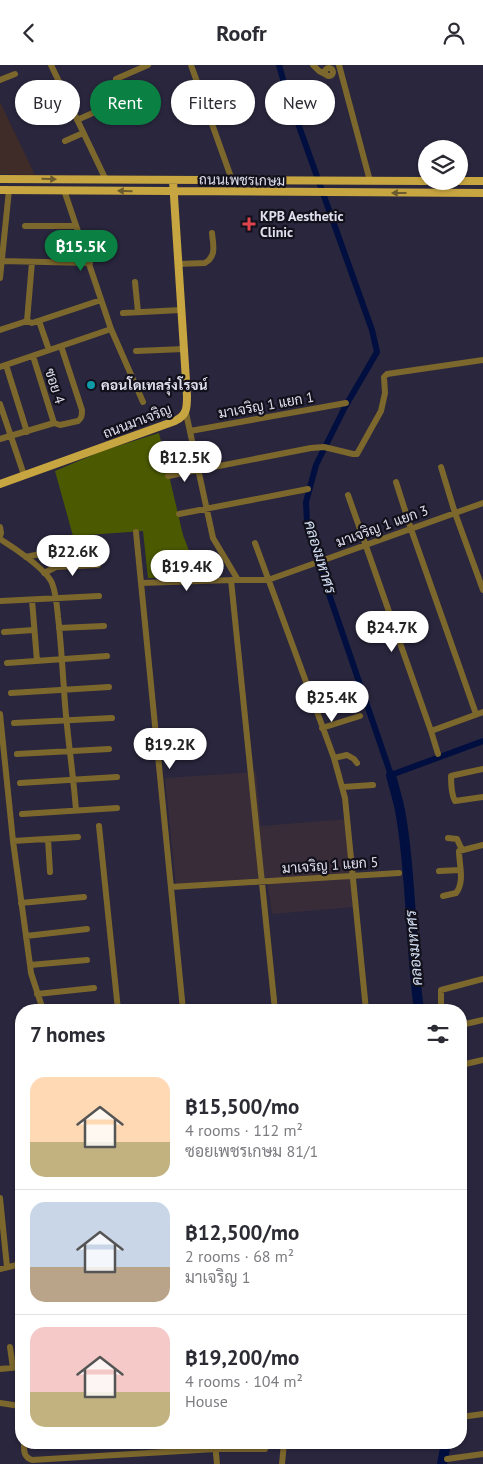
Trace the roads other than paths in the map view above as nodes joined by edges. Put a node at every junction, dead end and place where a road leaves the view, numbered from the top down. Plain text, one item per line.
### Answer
1 (50, 65) edge
2 (148, 65) edge
3 (192, 65) edge
4 (313, 65) edge
5 (339, 65) edge
6 (341, 73) junction
7 (15, 74) dead end
8 (116, 79) dead end
9 (0, 80) edge
10 (57, 80) edge
11 (79, 125) edge
12 (83, 133) junction
13 (65, 141) dead end
14 (0, 179) edge
15 (106, 180) junction
16 (232, 180) junction
17 (174, 181) junction
18 (370, 181) junction
19 (418, 181) edge
20 (468, 181) edge
21 (483, 181) edge
22 (4, 190) edge
23 (64, 190) junction
24 (174, 191) junction
25 (483, 193) edge
26 (26, 226) dead end
27 (76, 226) junction
28 (212, 233) dead end
29 (1, 261) junction
30 (32, 262) junction
31 (90, 263) junction
32 (178, 263) junction
33 (0, 278) edge
34 (136, 283) dead end
35 (101, 300) junction
36 (182, 310) junction
37 (138, 312) junction
38 (124, 313) dead end
39 (27, 321) junction
40 (39, 321) junction
41 (111, 329) junction
42 (0, 330) edge
43 (61, 346) junction
44 (184, 349) junction
45 (49, 350) junction
46 (136, 351) dead end
47 (33, 356) junction
48 (483, 361) edge
49 (3, 366) edge
50 (143, 402) dead end
51 (346, 403) dead end
52 (0, 404) edge
53 (186, 413) junction
54 (54, 423) junction
55 (190, 431) junction
56 (27, 432) junction
57 (11, 436) junction
58 (0, 439) edge
59 (441, 467) dead end
60 (198, 470) junction
61 (24, 475) junction
62 (168, 476) dead end
63 (396, 482) dead end
64 (0, 484) edge
65 (308, 489) dead end
66 (348, 495) dead end
67 (483, 503) edge
68 (206, 508) junction
69 (455, 513) junction
70 (179, 514) dead end
71 (0, 527) edge
72 (411, 529) junction
73 (136, 532) dead end
74 (0, 537) edge
75 (255, 543) dead end
76 (365, 545) junction
77 (97, 551) dead end
78 (26, 557) junction
79 (98, 565) dead end
80 (44, 573) junction
81 (235, 580) junction
82 (268, 580) junction
83 (141, 583) junction
84 (483, 590) edge
85 (99, 596) dead end
86 (56, 599) junction
87 (32, 600) junction
88 (1, 601) edge
89 (104, 626) dead end
90 (59, 628) junction
91 (34, 630) junction
92 (4, 632) dead end
93 (107, 656) dead end
94 (63, 659) junction
95 (37, 661) junction
96 (7, 663) dead end
97 (109, 687) dead end
98 (64, 690) junction
99 (11, 693) dead end
100 (480, 713) edge
101 (0, 714) edge
102 (360, 715) dead end
103 (112, 718) dead end
104 (67, 719) junction
105 (14, 723) dead end
106 (322, 728) junction
107 (431, 731) junction
108 (110, 749) dead end
109 (70, 750) junction
110 (17, 754) dead end
111 (438, 754) dead end
112 (334, 759) junction
113 (357, 763) dead end
114 (483, 769) edge
115 (117, 777) dead end
116 (74, 779) junction
117 (20, 783) dead end
118 (373, 785) dead end
119 (343, 787) junction
120 (483, 797) edge
121 (117, 808) dead end
122 (76, 810) junction
123 (22, 814) dead end
124 (99, 826) dead end
125 (78, 837) dead end
126 (448, 838) dead end
127 (48, 839) junction
128 (13, 841) junction
129 (483, 845) edge
130 (462, 850) junction
131 (460, 870) junction
132 (439, 871) dead end
133 (50, 872) dead end
134 (399, 873) dead end
135 (353, 876) junction
136 (262, 881) junction
137 (171, 887) junction
138 (443, 896) dead end
139 (84, 897) dead end
140 (21, 903) junction
141 (87, 929) dead end
142 (26, 936) junction
143 (87, 960) dead end
144 (30, 965) junction
145 (483, 979) edge
146 (94, 988) dead end
147 (37, 994) junction
148 (41, 1004) edge
149 (117, 1004) edge
150 (182, 1004) edge
151 (274, 1004) edge
152 (365, 1004) edge
153 (440, 1004) edge
154 (483, 1020) edge
155 (467, 1024) edge
156 (483, 1060) edge
157 (467, 1064) edge
158 (0, 1198) edge
159 (3, 1268) edge
160 (10, 1347) dead end
161 (13, 1368) joint
162 (0, 1369) edge
163 (0, 1403) edge
164 (15, 1404) edge
165 (483, 1414) edge
166 (467, 1416) edge
167 (24, 1449) edge
168 (176, 1449) edge
169 (215, 1449) edge
170 (283, 1449) edge
171 (483, 1454) edge
172 (447, 1459) dead end
173 (217, 1464) edge
174 (282, 1464) edge

1 - 10 street
2 - 8 street
3 - 16 street
4 - 6 street
5 - 6 street
6 - 18 street
7 - 9 street
11 - 12 street
12 - 13 street
12 - 15 street
14 -> 15 main road, ถนนเพชรเกษม
15 - 17 main road, ถนนเพชรเกษม
16 - 17 main road, ถนนเพชรเกษม
16 - 18 main road, ถนนเพชรเกษม
17 - 24 main road, ถนนมาเจริญ
18 - 19 main road, ถนนเพชรเกษม
20 - 21 main road
22 - 23 main road, ถนนเพชรเกษม
22 - 29 street
24 -> 23 main road, ถนนเพชรเกษม
23 - 27 street
25 -> 24 main road, ถนนเพชรเกษม
24 - 32 main road, ถนนมาเจริญ
26 - 27 street
27 - 31 street
28 - 32 street
29 - 30 street
29 - 33 street
30 - 31 street
30 - 39 street
31 - 35 street
32 - 36 main road, ถนนมาเจริญ
34 - 37 street
35 - 40 street
35 - 41 street
36 - 37 street
36 - 44 main road, ถนนมาเจริญ
37 - 38 street
39 - 40 street
39 - 42 street
40 - 45 street
41 - 43 street
41 - 50 street
43 - 45 street
43 - 54 street
44 - 46 street
44 - 53 main road, ถนนมาเจริญ
45 - 47 street
47 - 49 street
47 - 54 street, ซอย 4
48 - 60 street
49 - 56 street
51 - 55 street, มาเจริญ 1 แยก 1
52 - 57 street
53 - 55 street
53 - 61 main road, ถนนมาเจริญ
54 - 56 street
55 - 60 street
56 - 57 street
57 - 58 street
57 - 61 street
59 - 69 street
60 - 62 street
60 - 68 street
61 - 64 main road, ถนนมาเจริญ
63 - 72 street
65 - 68 street
66 - 76 street
67 - 69 street, มาเจริญ 1 แยก 3
68 - 70 street
68 - 81 street
69 - 72 street, มาเจริญ 1 แยก 3
69 - 84 street
71 - 74 street
72 - 76 street, มาเจริญ 1 แยก 3
72 - 100 street
73 - 83 street
74 - 78 street
75 - 82 street
76 - 82 street, มาเจริญ 1 แยก 3
76 - 107 street
77 - 78 street
78 - 80 street
79 - 80 street
80 - 86 street
81 - 82 street, มาเจริญ 1 แยก 3
81 - 83 street, มาเจริญ 1 แยก 3
81 - 136 street
82 - 106 street
83 - 137 street
85 - 86 street
86 - 87 street
86 - 90 street
87 - 88 street
87 - 91 street
89 - 90 street
90 - 94 street
91 - 92 street
91 - 95 street
93 - 94 street
94 - 95 street
94 - 98 street
95 - 96 street
97 - 98 street
98 - 99 street
98 - 104 street
100 - 107 street
101 - 128 street
102 - 106 street
103 - 104 street
104 - 105 street
104 - 109 street
106 - 112 street
107 - 111 street
108 - 109 street
109 - 110 street
109 - 116 street
112 - 113 street
112 - 119 street
114 - 120 street
115 - 116 street
116 - 117 street
116 - 122 street
118 - 119 street
119 - 135 street
121 - 122 street
122 - 123 street
124 - 149 street
125 - 127 street
126 - 130 street
127 - 128 street
127 - 133 street
128 - 140 street
129 - 130 street
130 - 131 street
131 - 132 street
131 - 138 street
134 - 135 street, มาเจริญ 1 แยก 5
135 - 136 street, มาเจริญ 1 แยก 5
135 - 152 street
136 - 137 street, มาเจริญ 1 แยก 5
136 - 151 street
137 - 150 street
139 - 140 street
140 - 142 street
141 - 142 street
142 - 144 street
143 - 144 street
144 - 147 street
145 - 153 street
146 - 147 street
147 - 148 street
154 - 155 street
156 - 157 street
158 - 159 street
160 - 161 street
161 - 162 street
163 - 164 street
165 - 166 street
167 - 168 street
169 - 173 street
170 - 174 street
171 - 172 street

